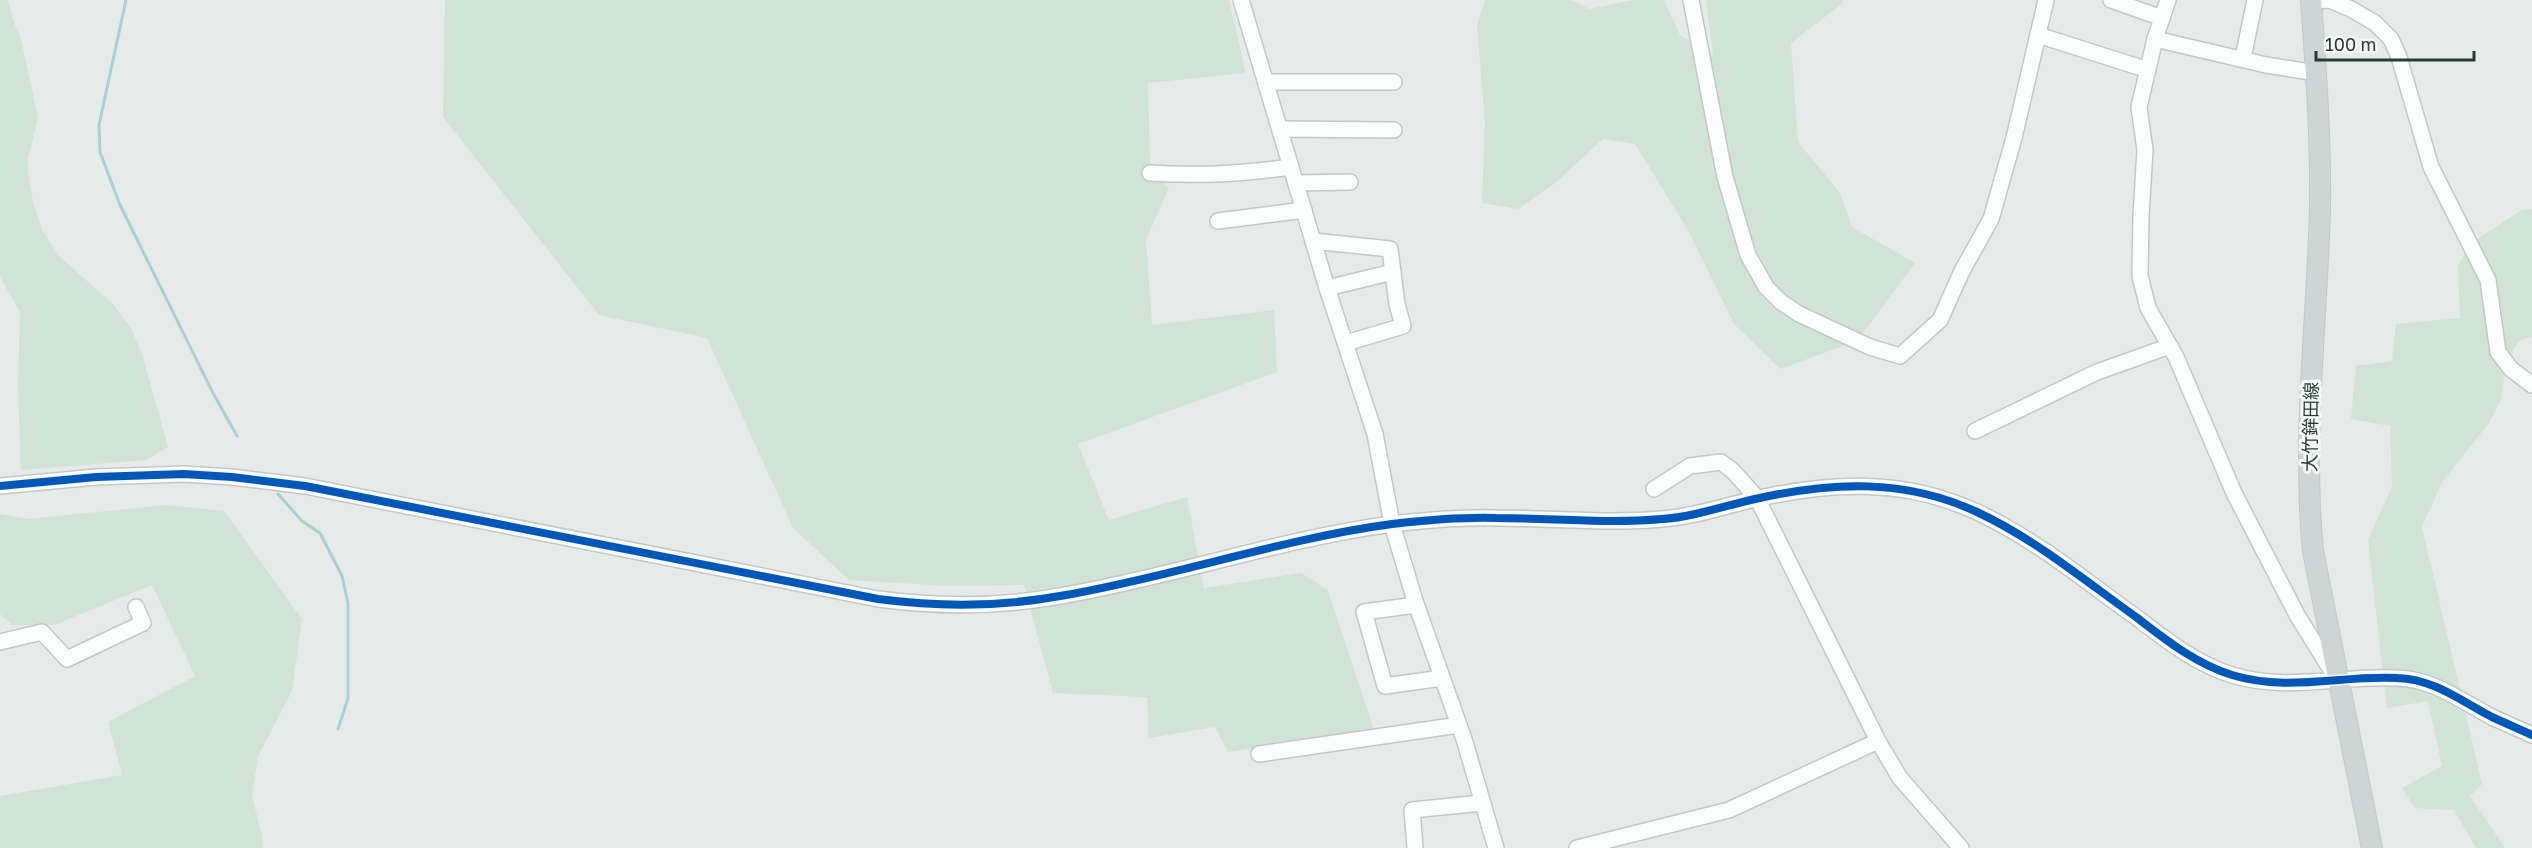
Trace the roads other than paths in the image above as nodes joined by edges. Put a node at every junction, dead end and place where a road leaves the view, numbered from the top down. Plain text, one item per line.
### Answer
1 (1241, 0) edge
2 (1691, 0) edge
3 (2046, 0) edge
4 (2111, 0) edge
5 (2168, 0) edge
6 (2255, 0) edge
7 (2312, 1) edge
8 (2162, 18) junction
9 (2038, 35) junction
10 (2155, 39) junction
11 (2243, 58) junction
12 (2148, 70) junction
13 (2316, 73) junction
14 (1266, 82) junction
15 (1394, 82) dead end
16 (1280, 129) junction
17 (1394, 130) dead end
18 (1291, 166) junction
19 (1149, 173) dead end
20 (1350, 182) dead end
21 (1296, 183) junction
22 (1304, 210) junction
23 (1218, 221) dead end
24 (1313, 241) junction
25 (1393, 272) junction
26 (1327, 288) junction
27 (1346, 343) junction
28 (2170, 346) junction
29 (2532, 385) edge
30 (1975, 431) dead end
31 (0, 486) edge
32 (1654, 489) dead end
33 (1757, 498) junction
34 (1392, 525) junction
35 (1416, 604) junction
36 (136, 607) dead end
37 (0, 642) edge
38 (1442, 678) junction
39 (2338, 680) junction
40 (1459, 725) junction
41 (2532, 735) edge
42 (1878, 741) junction
43 (1259, 754) dead end
44 (1482, 803) junction
45 (1415, 848) edge
46 (1496, 848) edge
47 (1577, 848) edge
48 (1961, 848) edge
49 (2372, 848) edge

1 - 14 street
2 - 9 street
3 - 9 street
4 - 8 street
5 - 8 street
6 - 11 street
7 - 13 main road, 大竹鉾田線
7 - 29 street
8 - 10 street
9 - 12 street
10 - 11 street
10 - 12 street
11 - 13 street
12 - 28 street
13 - 39 main road, 大竹鉾田線
14 - 15 street
14 - 16 street
16 - 17 street
16 - 18 street
18 - 19 street
18 - 21 street
20 - 21 street
21 - 22 street
22 - 23 street
22 - 24 street
24 - 25 street
24 - 26 street
25 - 26 street
25 - 27 street
26 - 27 street
27 - 34 street
28 - 30 street
28 - 39 street
31 - 34 street
32 - 33 street
33 - 34 street
33 - 39 street
33 - 42 street
34 - 35 street
35 - 38 street
35 - 38 street
36 - 37 street
38 - 40 street
39 - 41 street
39 - 49 main road, 大竹鉾田線
40 - 43 street
40 - 44 street
42 - 47 street
42 - 48 street
44 - 45 street
44 - 46 street

